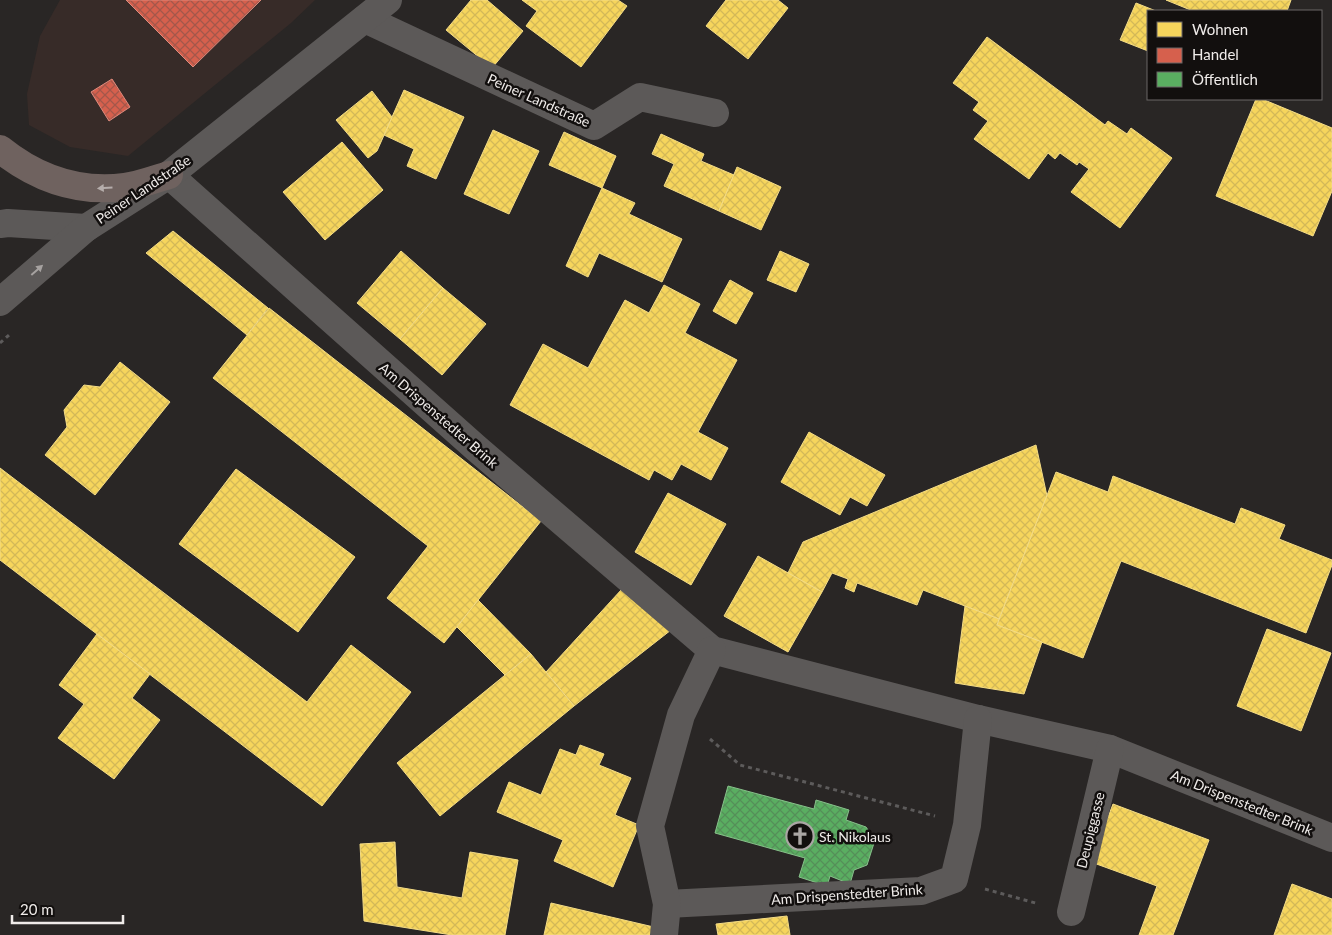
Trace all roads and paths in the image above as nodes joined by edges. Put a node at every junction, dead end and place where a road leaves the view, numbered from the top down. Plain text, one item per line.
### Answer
1 (388, 0) edge
2 (365, 19) junction
3 (715, 113) dead end
4 (0, 149) edge
5 (169, 175) junction
6 (0, 224) edge
7 (86, 228) junction
8 (0, 302) edge
9 (712, 650) junction
10 (681, 715) junction
11 (978, 719) junction
12 (1110, 749) junction
13 (966, 825) junction
14 (1332, 838) edge
15 (954, 879) junction
16 (667, 904) junction
17 (1070, 912) joint
18 (664, 935) edge

1 - 2 street, Peiner Landstraße
2 - 3 street, Peiner Landstraße
2 - 5 street, Peiner Landstraße
5 -> 4 highway
5 - 7 street, Peiner Landstraße
5 - 9 street, Am Drispenstedter Brink
6 - 7 street, Peiner Landstraße
8 -> 7 street, Peiner Landstraße
9 - 10 street
9 - 11 street, Am Drispenstedter Brink
10 - 13 path
10 - 16 street
11 - 12 street, Am Drispenstedter Brink
11 - 13 street
12 - 14 street, Am Drispenstedter Brink
12 - 17 street, Deupiggasse
13 - 15 street
15 - 16 street, Am Drispenstedter Brink
15 - 17 path
16 - 18 street

